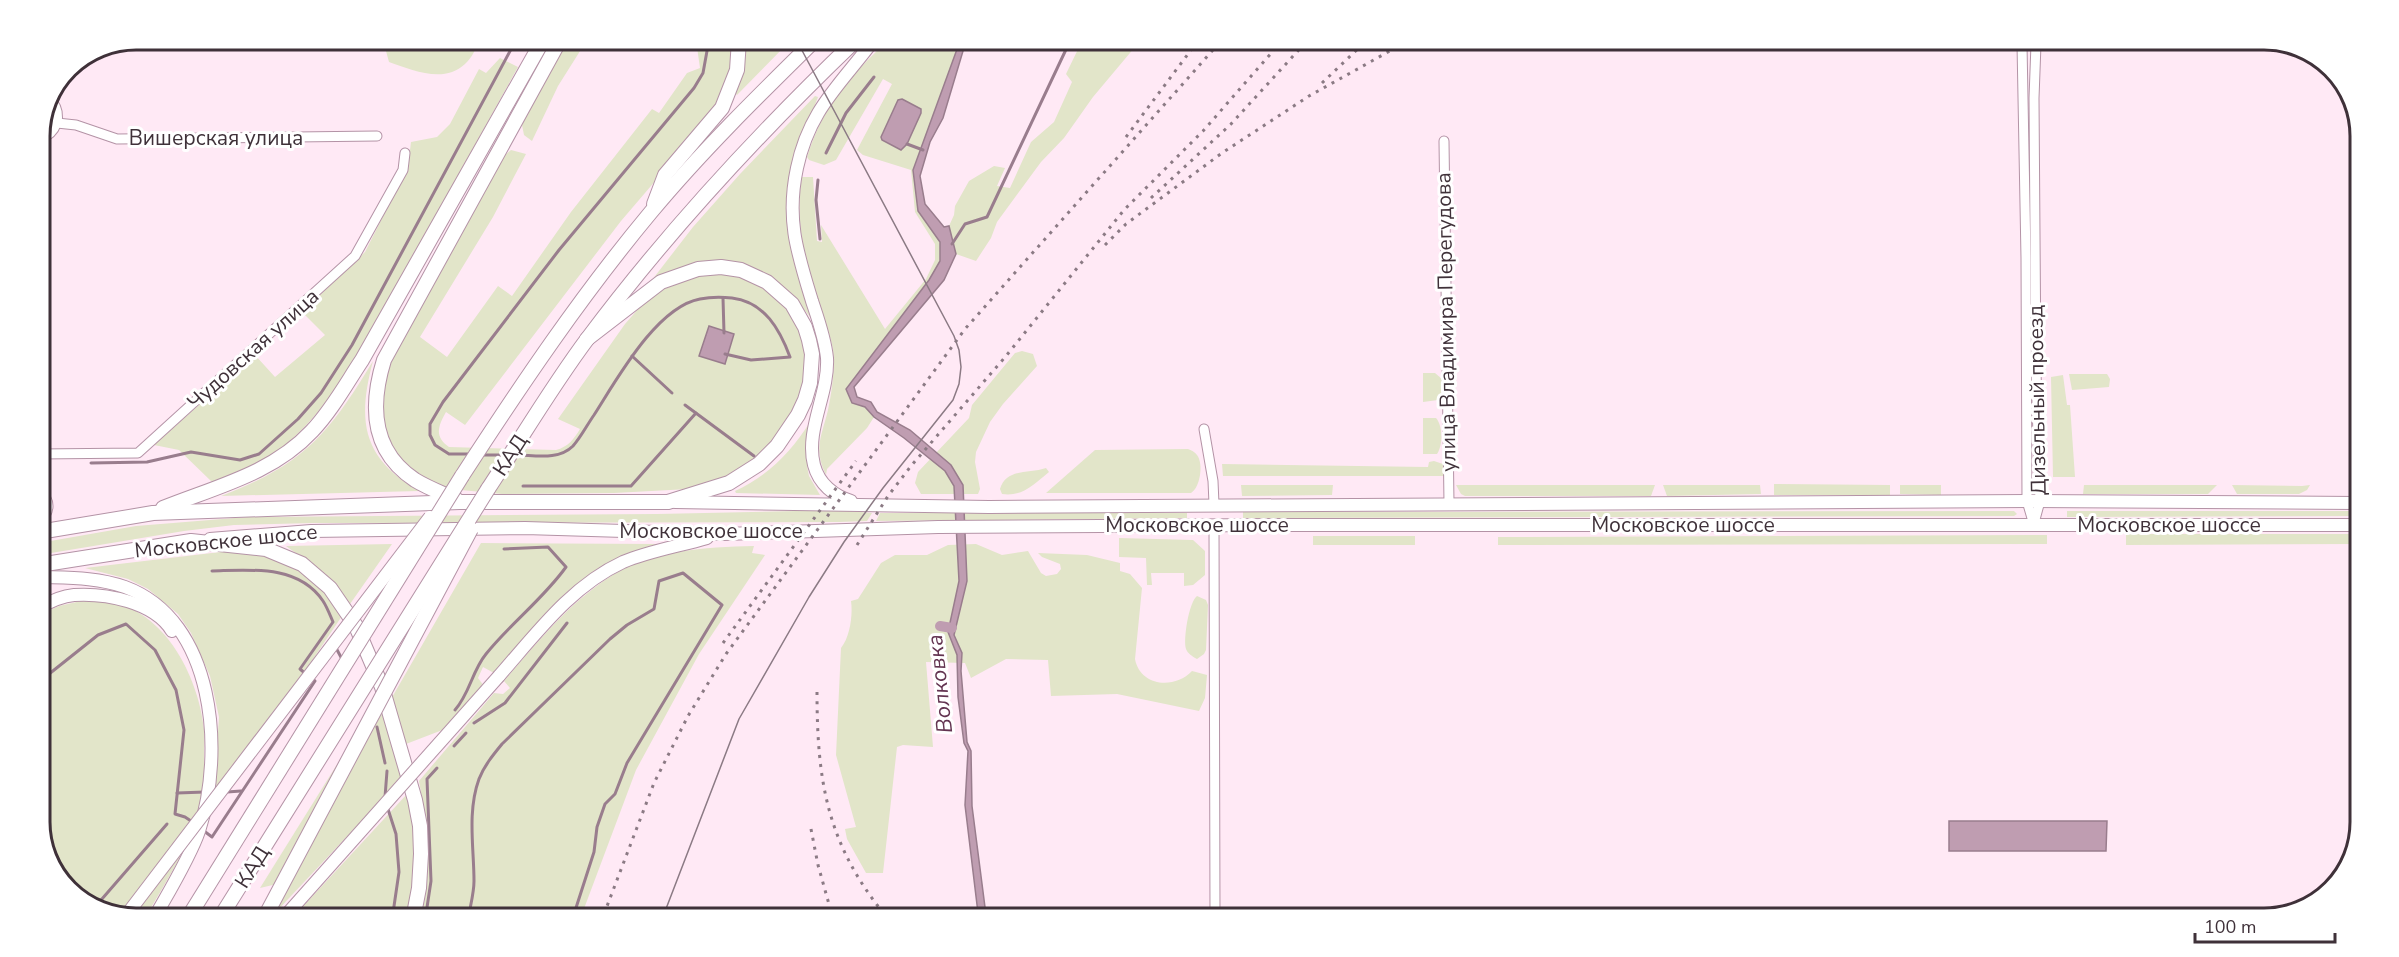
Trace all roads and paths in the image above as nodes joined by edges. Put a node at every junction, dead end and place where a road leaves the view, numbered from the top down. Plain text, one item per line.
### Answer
1 (537, 50) edge
2 (554, 50) edge
3 (738, 50) edge
4 (805, 50) edge
5 (846, 50) edge
6 (865, 50) edge
7 (2022, 50) edge
8 (2036, 50) edge
9 (55, 106) edge
10 (57, 123) junction
11 (49, 134) edge
12 (377, 136) dead end
13 (1444, 141) dead end
14 (405, 153) dead end
15 (651, 211) junction
16 (587, 339) junction
17 (1204, 429) dead end
18 (49, 454) edge
19 (462, 476) junction
20 (488, 489) junction
21 (2033, 501) junction
22 (460, 502) junction
23 (668, 502) junction
24 (1449, 503) junction
25 (2350, 503) edge
26 (861, 504) junction
27 (1214, 504) junction
28 (153, 513) junction
29 (1214, 525) junction
30 (2034, 525) junction
31 (2350, 525) edge
32 (50, 530) edge
33 (723, 534) junction
34 (191, 541) junction
35 (50, 563) edge
36 (50, 578) edge
37 (50, 604) edge
38 (207, 703) junction
39 (132, 908) edge
40 (160, 908) edge
41 (194, 908) edge
42 (226, 908) edge
43 (270, 908) edge
44 (293, 908) edge
45 (415, 908) edge
46 (1215, 908) edge

1 - 28 highway
2 - 22 highway
3 - 15 highway
4 - 15 highway, КАД
5 - 16 highway, КАД
6 - 26 main road
7 - 21 street, Дизельный проезд
8 - 21 street, Дизельный проезд
9 - 10 street
10 - 11 street
10 - 12 street, Вишерская улица
13 - 24 street, улица Владимира Перегудова
14 - 18 street, Чудовская улица
15 - 19 highway, КАД
16 - 20 highway, КАД
16 - 23 highway
17 - 27 street
19 - 39 main road, bridge
19 - 41 highway, КАД, bridge
20 - 42 highway, КАД, bridge
20 - 43 highway, bridge
21 - 24 main road, Московское шоссе
21 - 25 main road, Московское шоссе
21 - 30 street, Дизельный проезд
22 - 23 highway, Московское шоссе
22 - 28 highway, Московское шоссе
23 - 26 main road, Московское шоссе
24 - 27 main road, Московское шоссе
26 - 27 main road, Московское шоссе
27 - 29 main road
28 - 32 highway, Московское шоссе
29 - 30 main road, Московское шоссе
29 - 33 main road, Московское шоссе
29 - 46 street
30 - 31 main road, Московское шоссе
33 - 34 main road, Московское шоссе
33 - 44 main road, bridge
34 - 35 highway, Московское шоссе
34 - 45 highway
36 - 38 main road
37 - 38 main road
38 - 40 main road, bridge

